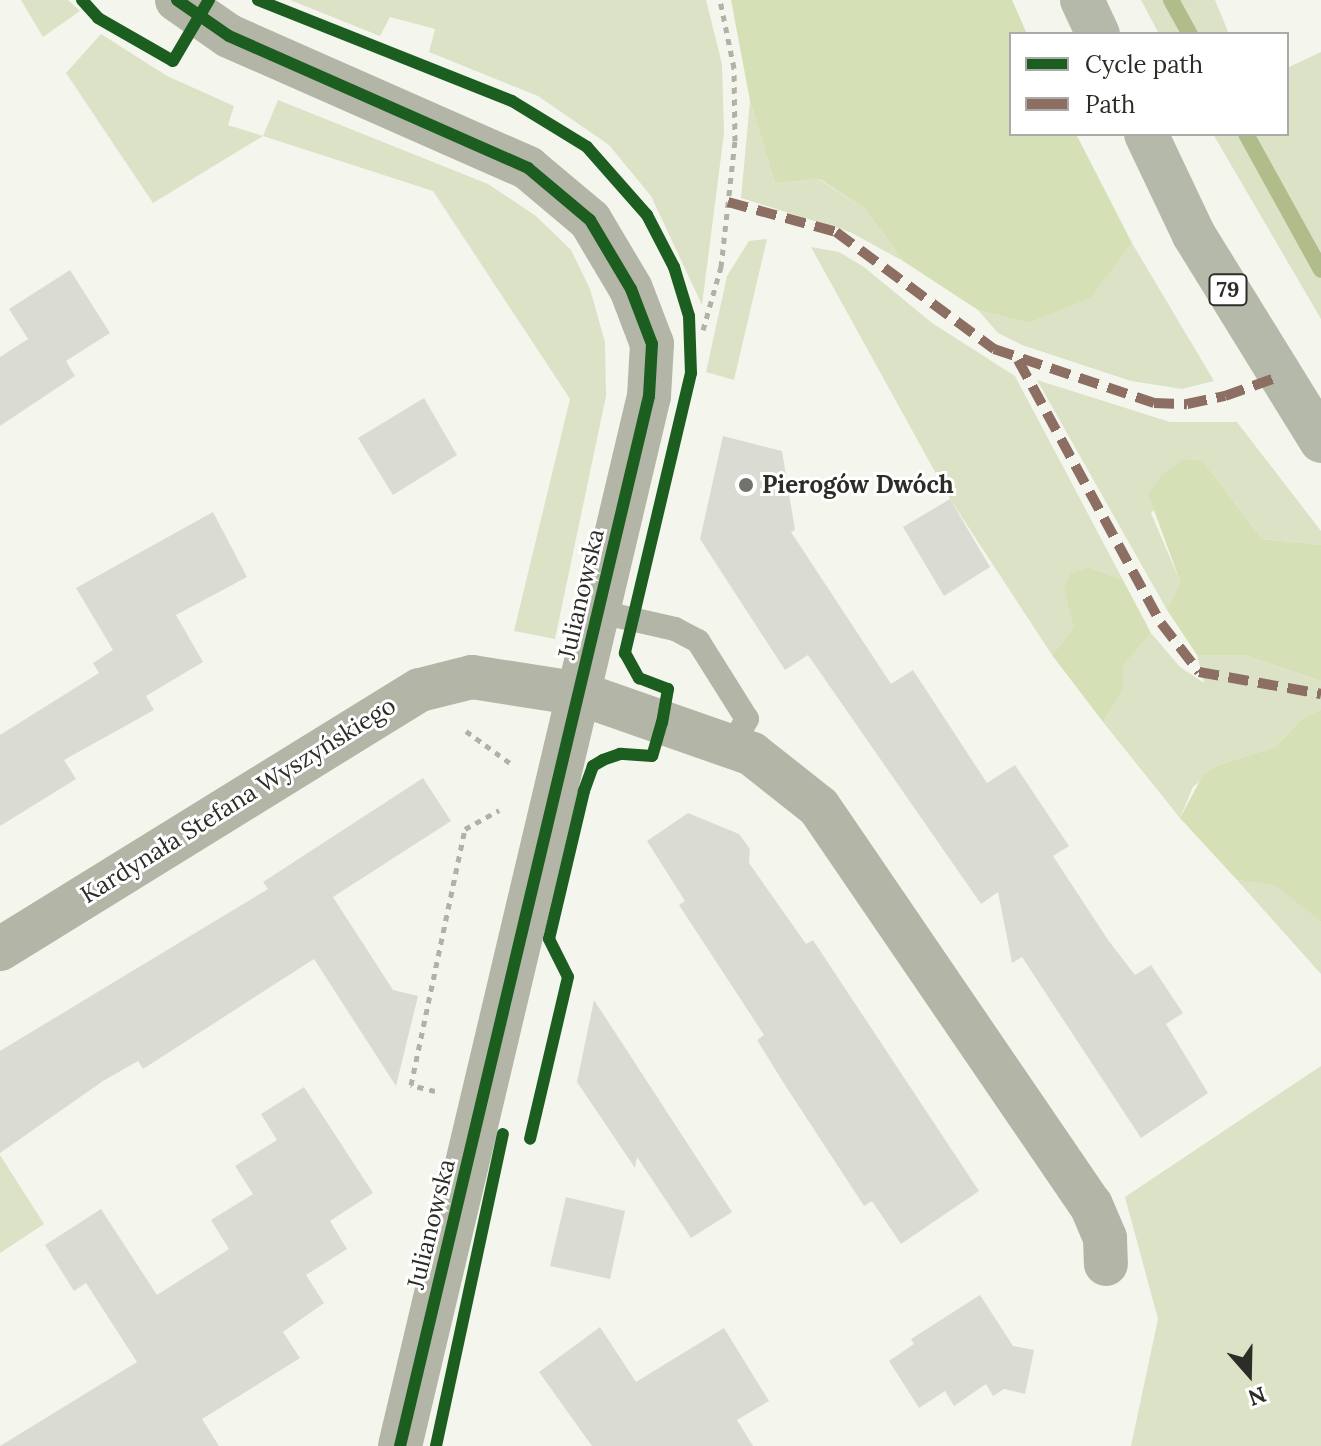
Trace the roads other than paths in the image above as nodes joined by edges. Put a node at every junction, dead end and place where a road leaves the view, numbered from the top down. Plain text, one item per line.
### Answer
1 (177, 0) edge
2 (1082, 0) edge
3 (1097, 32) edge
4 (1147, 136) edge
5 (1321, 441) edge
6 (600, 612) junction
7 (581, 694) junction
8 (732, 745) junction
9 (0, 949) edge
10 (1106, 1264) dead end
11 (400, 1446) edge

1 - 6 street, Julianowska
2 - 3 main road
4 - 5 main road, 79
6 - 7 street, Julianowska
6 - 8 lane
7 - 8 street, Julianowska
7 - 9 street, Kardynała Stefana Wyszyńskiego
7 - 11 street, Julianowska
8 - 10 street, Julianowska

